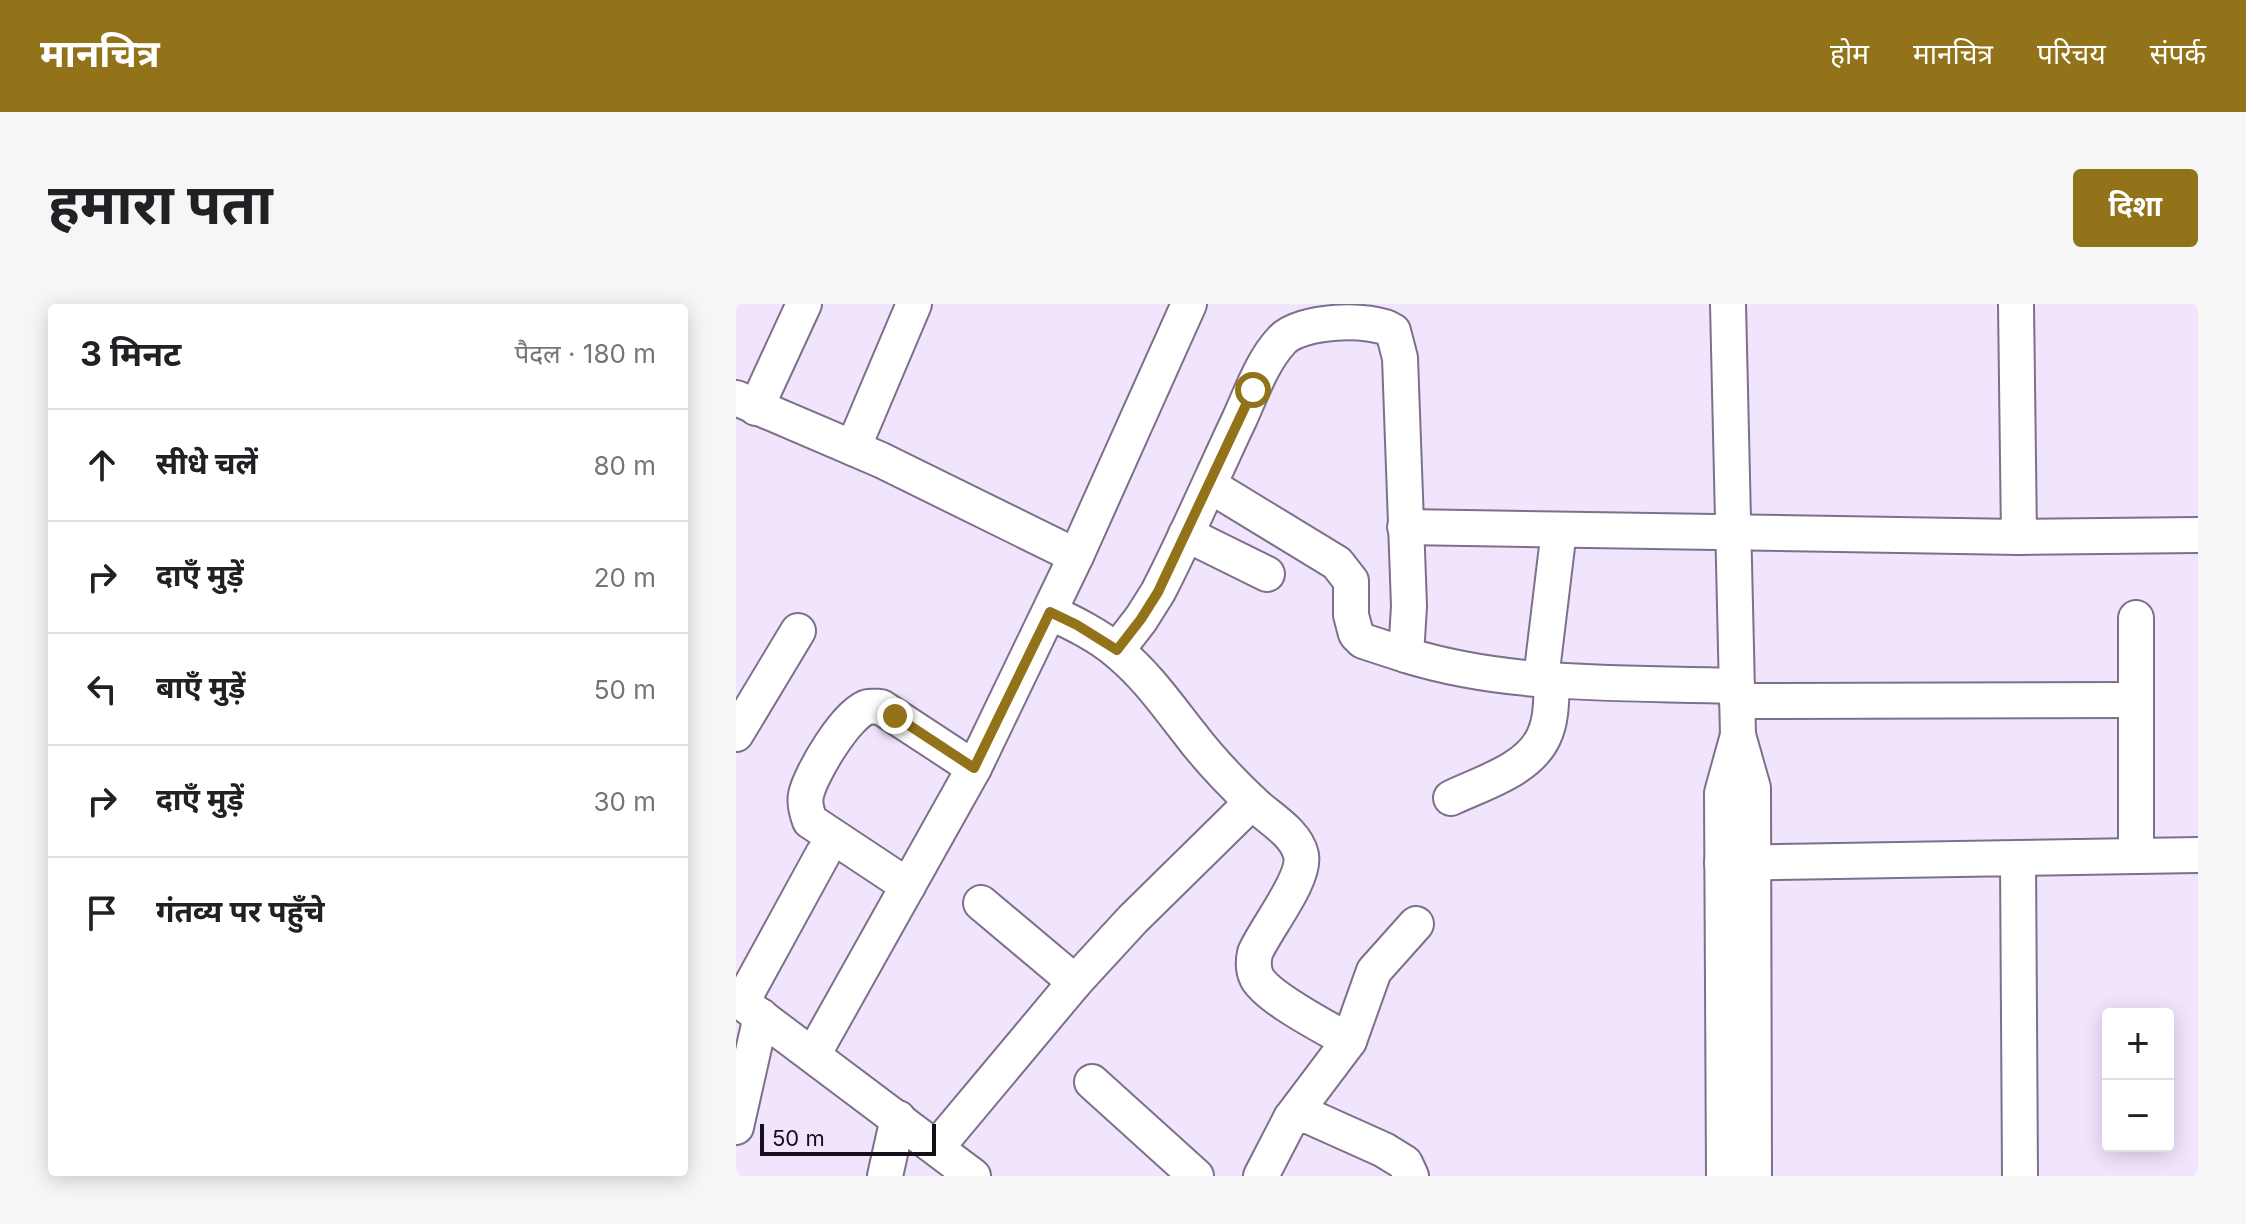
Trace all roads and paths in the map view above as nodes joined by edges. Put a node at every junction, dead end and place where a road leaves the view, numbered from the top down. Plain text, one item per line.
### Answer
1 (804, 304) edge
2 (914, 304) edge
3 (1189, 304) edge
4 (1728, 304) edge
5 (2016, 304) edge
6 (746, 403) edge
7 (853, 448) junction
8 (1209, 485) junction
9 (1405, 527) junction
10 (1559, 530) junction
11 (1734, 533) junction
12 (1186, 534) junction
13 (2198, 535) edge
14 (2019, 537) junction
15 (1076, 556) junction
16 (1267, 574) dead end
17 (1050, 612) junction
18 (2136, 618) dead end
19 (798, 631) dead end
20 (1117, 650) junction
21 (1406, 655) junction
22 (1547, 680) junction
23 (2136, 700) junction
24 (1737, 707) junction
25 (736, 734) edge
26 (974, 768) junction
27 (1451, 798) dead end
28 (1252, 802) junction
29 (823, 854) dead end
30 (2136, 855) junction
31 (2198, 855) edge
32 (2018, 858) junction
33 (1738, 863) junction
34 (908, 886) junction
35 (981, 903) dead end
36 (1416, 924) dead end
37 (1075, 982) junction
38 (746, 1005) edge
39 (1349, 1041) junction
40 (813, 1055) junction
41 (1092, 1082) dead end
42 (898, 1118) junction
43 (1291, 1118) junction
44 (736, 1127) edge
45 (937, 1147) junction
46 (885, 1176) edge
47 (973, 1176) edge
48 (1196, 1176) edge
49 (1261, 1176) edge
50 (1411, 1176) edge
51 (1724, 1176) edge
52 (1754, 1176) edge
53 (2020, 1176) edge

1 - 6 street
2 - 7 street
3 - 15 street
4 - 11 street
5 - 14 street
6 - 7 street
7 - 15 street
8 - 9 street
8 - 12 street
8 - 21 street
9 - 10 street
9 - 21 street
10 - 11 street
10 - 22 street
11 - 14 street
11 - 24 street
12 - 16 street
12 - 20 street
13 - 14 street
15 - 17 street
17 - 20 street
17 - 26 street
18 - 23 street
19 - 25 street
20 - 28 street
21 - 22 street
22 - 24 street
22 - 27 street
23 - 24 street
23 - 30 street
24 - 33 street
26 - 34 street
26 - 34 street
28 - 37 street
28 - 39 street
29 - 38 street
30 - 31 street
30 - 32 street
32 - 33 street
32 - 53 street
33 - 51 street
33 - 52 street
34 - 40 street
35 - 37 street
36 - 39 street
37 - 45 street
38 - 40 street
38 - 44 street
39 - 43 street
40 - 42 street
41 - 48 street
42 - 45 street
42 - 46 street
43 - 49 street
43 - 50 street
45 - 47 street

